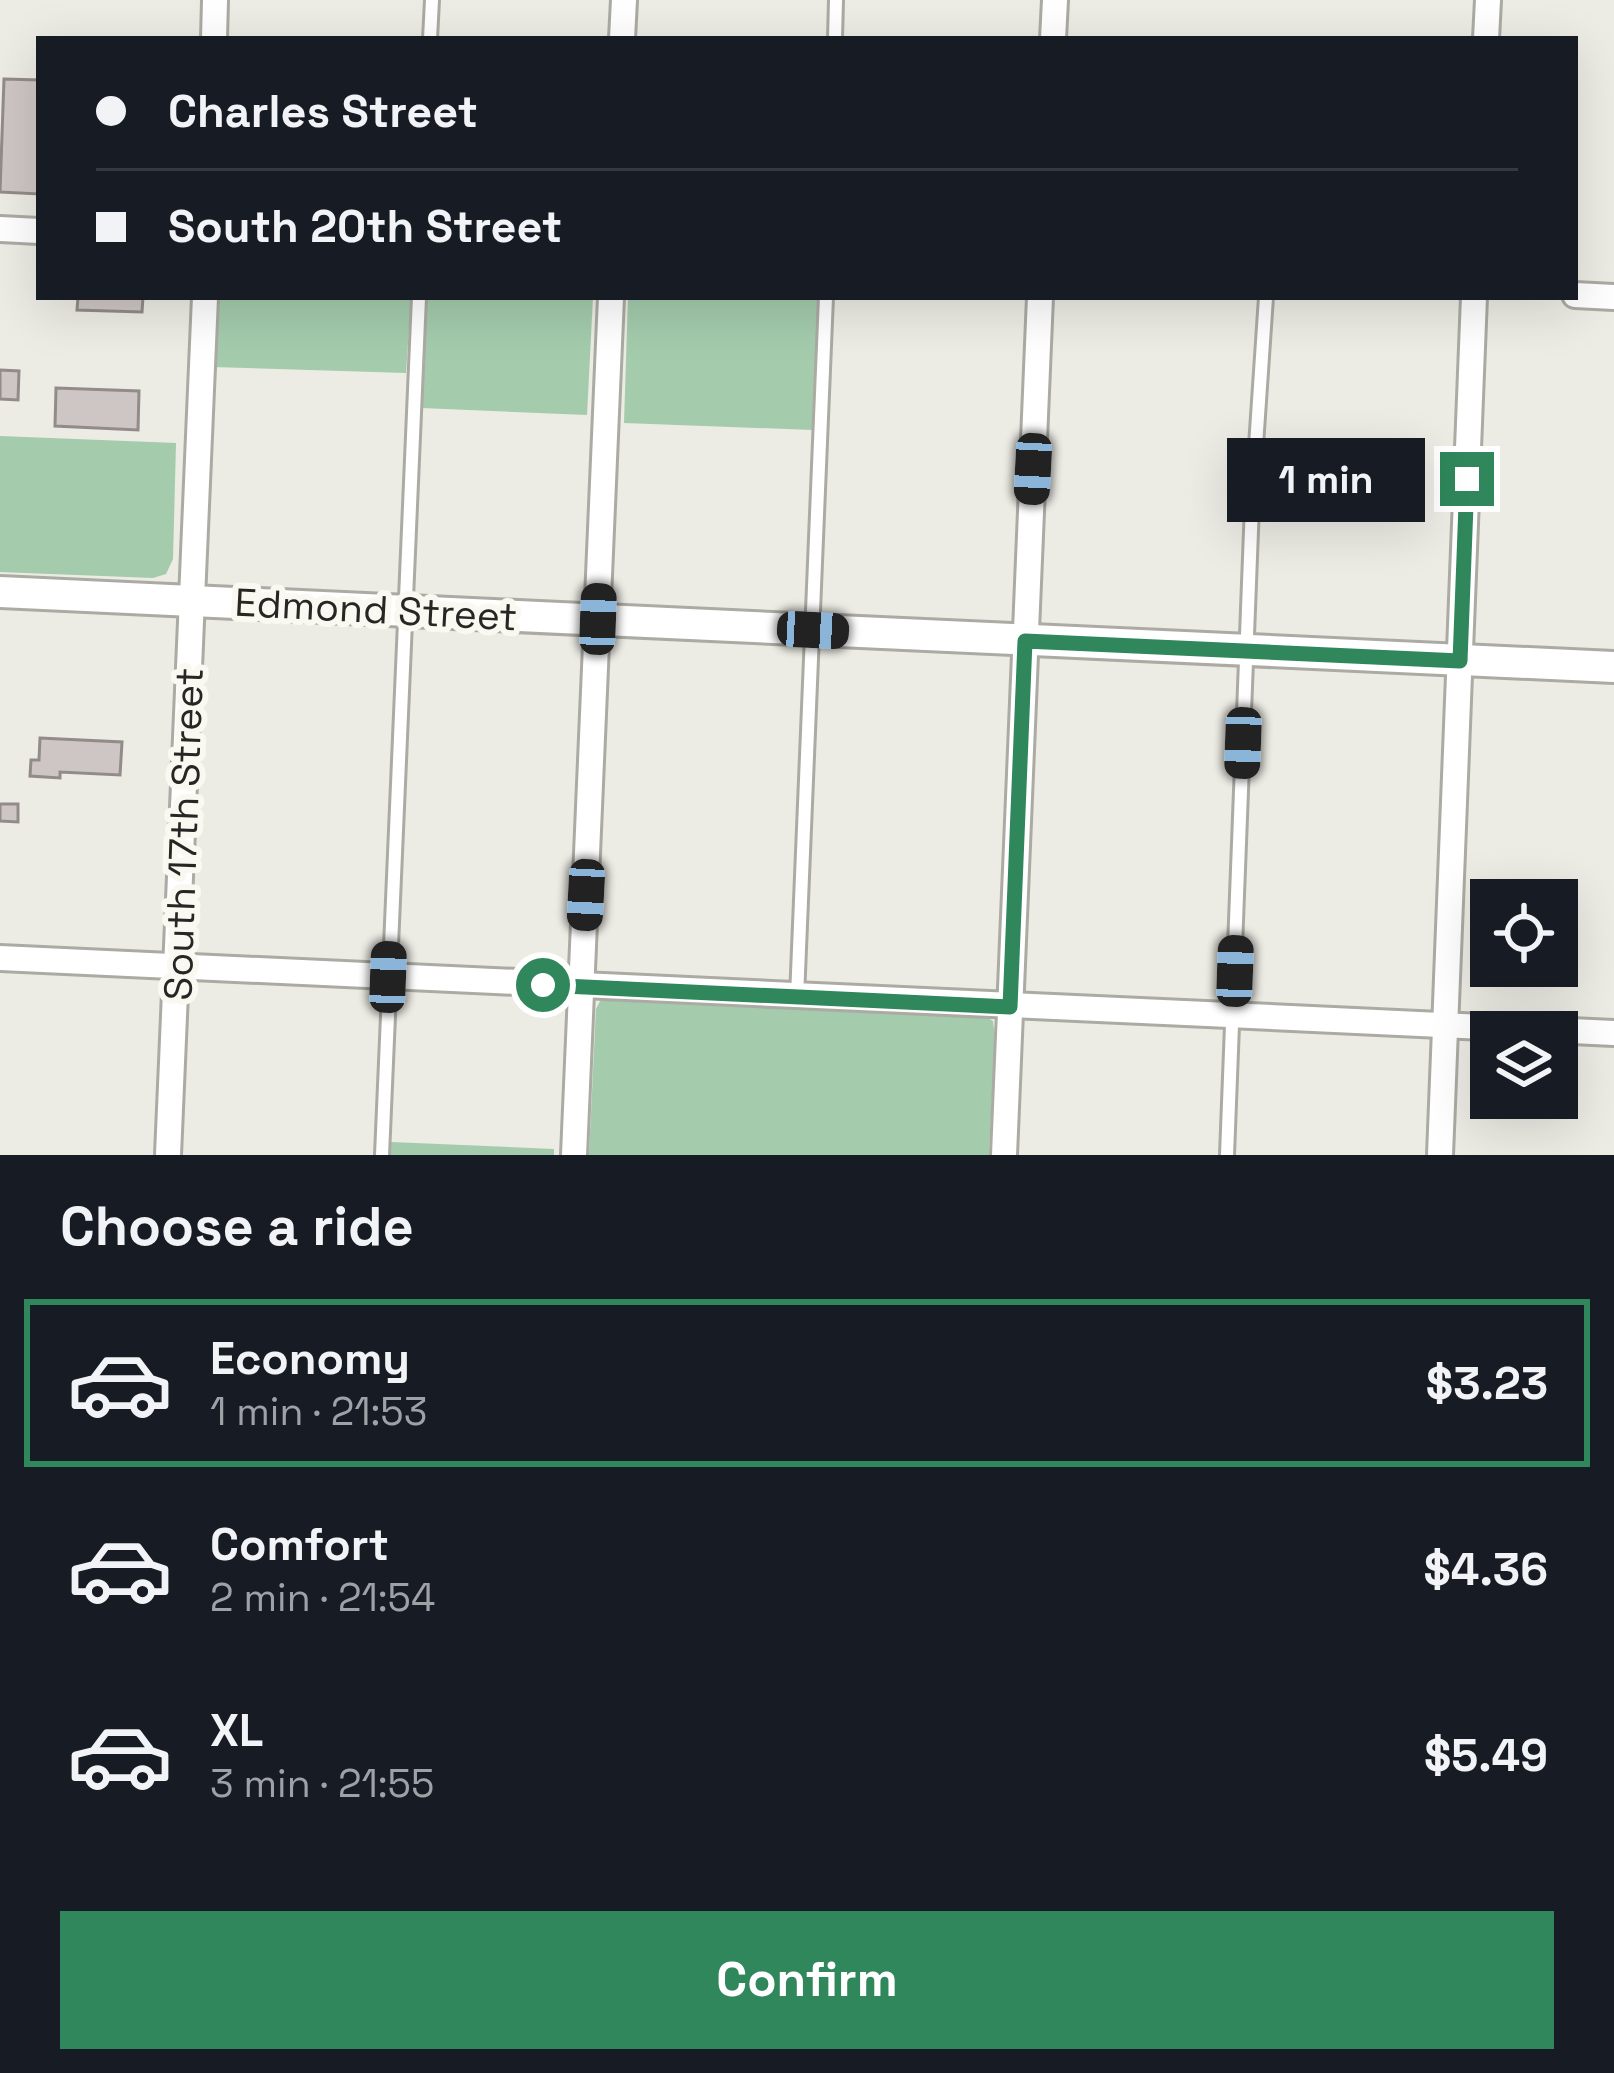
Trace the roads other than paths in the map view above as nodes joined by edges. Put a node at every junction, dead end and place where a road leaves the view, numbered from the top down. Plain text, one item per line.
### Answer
1 (215, 0) edge
2 (432, 0) edge
3 (624, 0) edge
4 (836, 0) edge
5 (1055, 0) edge
6 (1488, 0) edge
7 (214, 36) edge
8 (430, 36) edge
9 (622, 36) edge
10 (835, 36) edge
11 (1053, 36) edge
12 (1486, 36) edge
13 (0, 229) edge
14 (36, 231) edge
15 (1578, 296) edge
16 (1614, 297) edge
17 (205, 300) edge
18 (419, 300) edge
19 (611, 300) edge
20 (826, 300) edge
21 (1040, 300) edge
22 (1266, 300) edge
23 (1474, 300) edge
24 (0, 592) edge
25 (192, 601) junction
26 (403, 611) junction
27 (598, 619) junction
28 (813, 630) junction
29 (1025, 641) junction
30 (1246, 651) junction
31 (1460, 661) junction
32 (1614, 668) edge
33 (0, 958) edge
34 (178, 967) junction
35 (388, 977) junction
36 (582, 987) junction
37 (797, 997) junction
38 (1010, 1007) junction
39 (1233, 1017) junction
40 (1444, 1026) junction
41 (1614, 1034) edge
42 (168, 1155) edge
43 (382, 1155) edge
44 (574, 1155) edge
45 (1004, 1155) edge
46 (1227, 1155) edge
47 (1440, 1155) edge

1 - 7 street
2 - 8 lane
3 - 9 street
4 - 10 lane
5 - 11 street
6 - 12 street
13 - 14 street
15 - 16 street
17 - 25 street, South 17th Street
18 - 26 lane
19 - 27 street
20 - 28 lane
21 - 29 street
22 - 30 lane
23 - 31 street
24 - 25 street, Edmond Street
25 - 26 street, Edmond Street
25 - 34 street, South 17th Street
26 - 27 street, Edmond Street
26 - 35 lane
27 - 28 street, Edmond Street
27 - 36 street
28 - 29 street, Edmond Street
28 - 37 lane
29 - 30 street, Edmond Street
29 - 38 street
30 - 31 street, Edmond Street
30 - 39 lane
31 - 32 street, Edmond Street
31 - 40 street
33 - 34 street
34 - 35 street
34 - 42 street, South 17th Street
35 - 36 street
35 - 43 lane
36 - 37 street
36 - 44 street
37 - 38 street
38 - 39 street
38 - 45 street
39 - 40 street
39 - 46 lane
40 - 41 street
40 - 47 street

